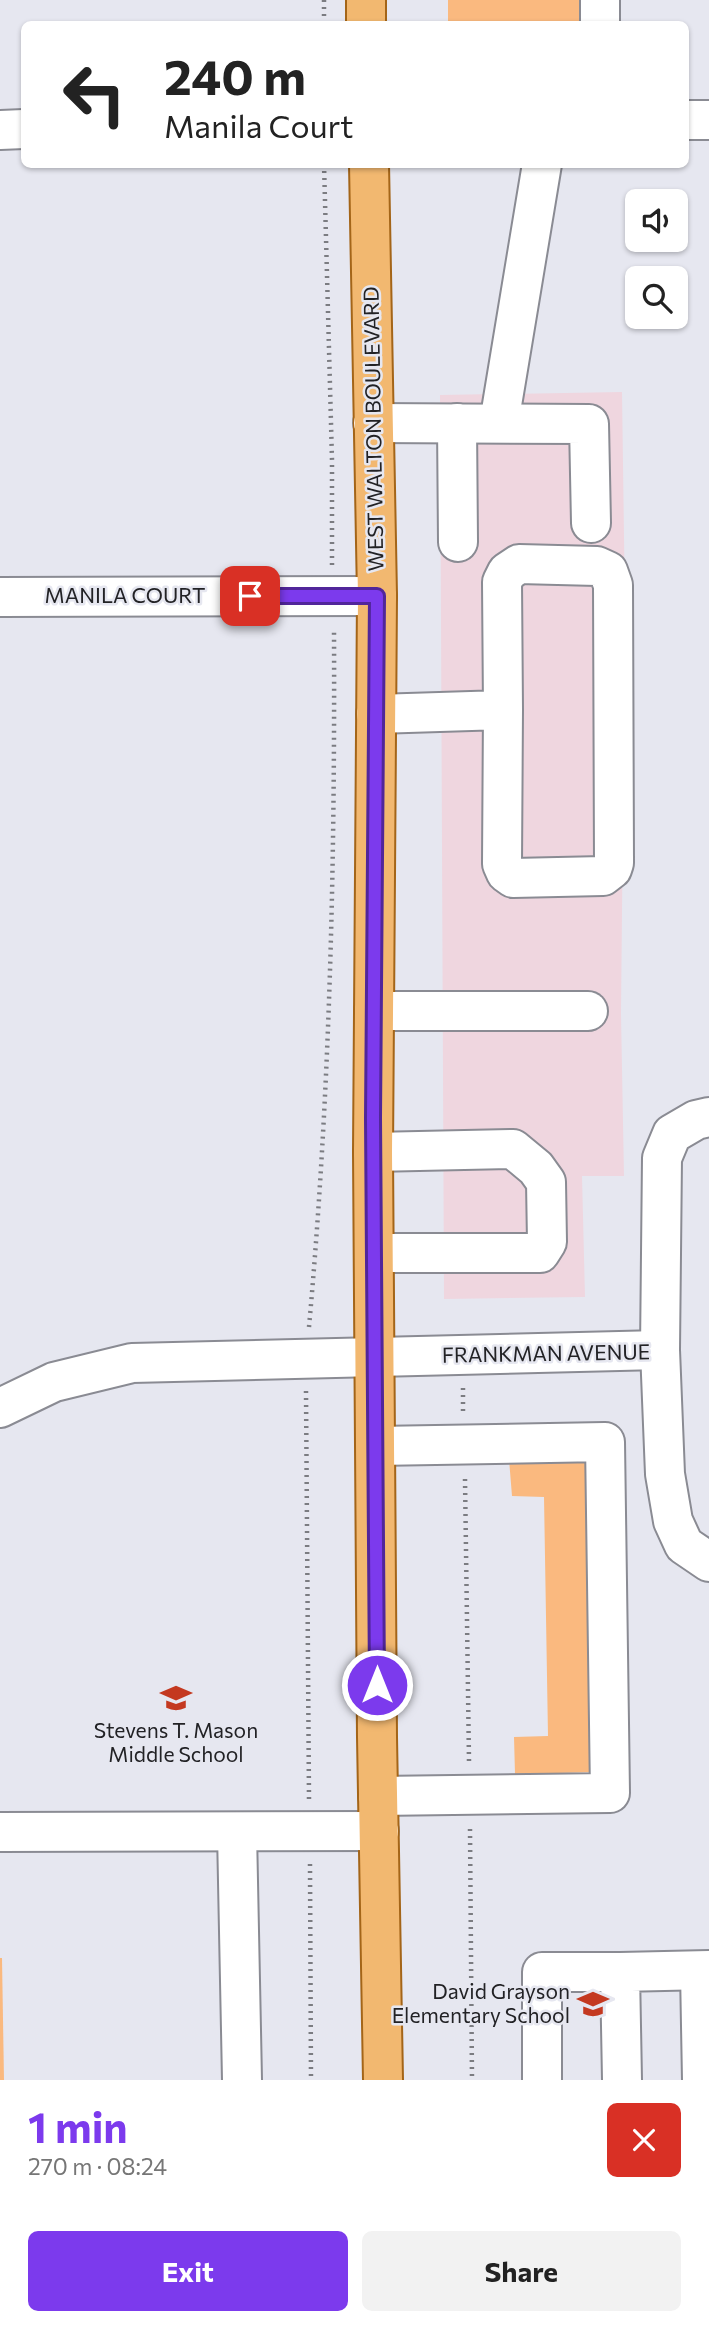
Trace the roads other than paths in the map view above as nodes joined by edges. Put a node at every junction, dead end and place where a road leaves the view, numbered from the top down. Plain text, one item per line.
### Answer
1 (366, 0) edge
2 (600, 0) edge
3 (366, 21) edge
4 (600, 21) edge
5 (689, 120) edge
6 (709, 120) edge
7 (21, 129) edge
8 (0, 130) edge
9 (369, 168) edge
10 (541, 168) edge
11 (373, 423) junction
12 (457, 423) junction
13 (499, 423) junction
14 (591, 523) dead end
15 (458, 542) dead end
16 (377, 596) junction
17 (0, 597) edge
18 (503, 710) junction
19 (376, 715) junction
20 (374, 1011) junction
21 (588, 1011) dead end
22 (709, 1117) edge
23 (373, 1152) junction
24 (374, 1253) junction
25 (660, 1350) junction
26 (374, 1357) junction
27 (0, 1408) edge
28 (376, 1446) junction
29 (709, 1562) edge
30 (379, 1813) junction
31 (0, 1832) edge
32 (237, 1832) junction
33 (704, 1971) edge
34 (620, 1972) junction
35 (242, 2080) edge
36 (383, 2080) edge
37 (542, 2080) edge
38 (622, 2080) edge
39 (702, 2080) edge

1 - 3 main road
2 - 4 street
5 - 6 street
7 - 8 street
9 - 11 main road, WEST WALTON BOULEVARD
10 - 13 street
11 - 12 street
11 - 16 main road, WEST WALTON BOULEVARD
12 - 13 street
12 - 15 street
13 - 14 street
16 - 17 street, MANILA COURT
16 - 19 main road, WEST WALTON BOULEVARD
18 - 18 street
18 - 19 street
19 - 20 main road, WEST WALTON BOULEVARD
20 - 21 street
20 - 23 main road, WEST WALTON BOULEVARD
22 - 25 street
23 - 24 main road, WEST WALTON BOULEVARD
23 - 24 street
24 - 26 main road, WEST WALTON BOULEVARD
25 - 26 street, FRANKMAN AVENUE
25 - 29 street, FRANKMAN AVENUE
26 - 27 street, FRANKMAN AVENUE
26 - 28 main road, WEST WALTON BOULEVARD
28 - 30 main road, WEST WALTON BOULEVARD
28 - 30 street
30 - 32 street
30 - 36 main road, WEST WALTON BOULEVARD
31 - 32 street
32 - 35 street
33 - 34 street
33 - 39 street
34 - 37 street
34 - 38 street

